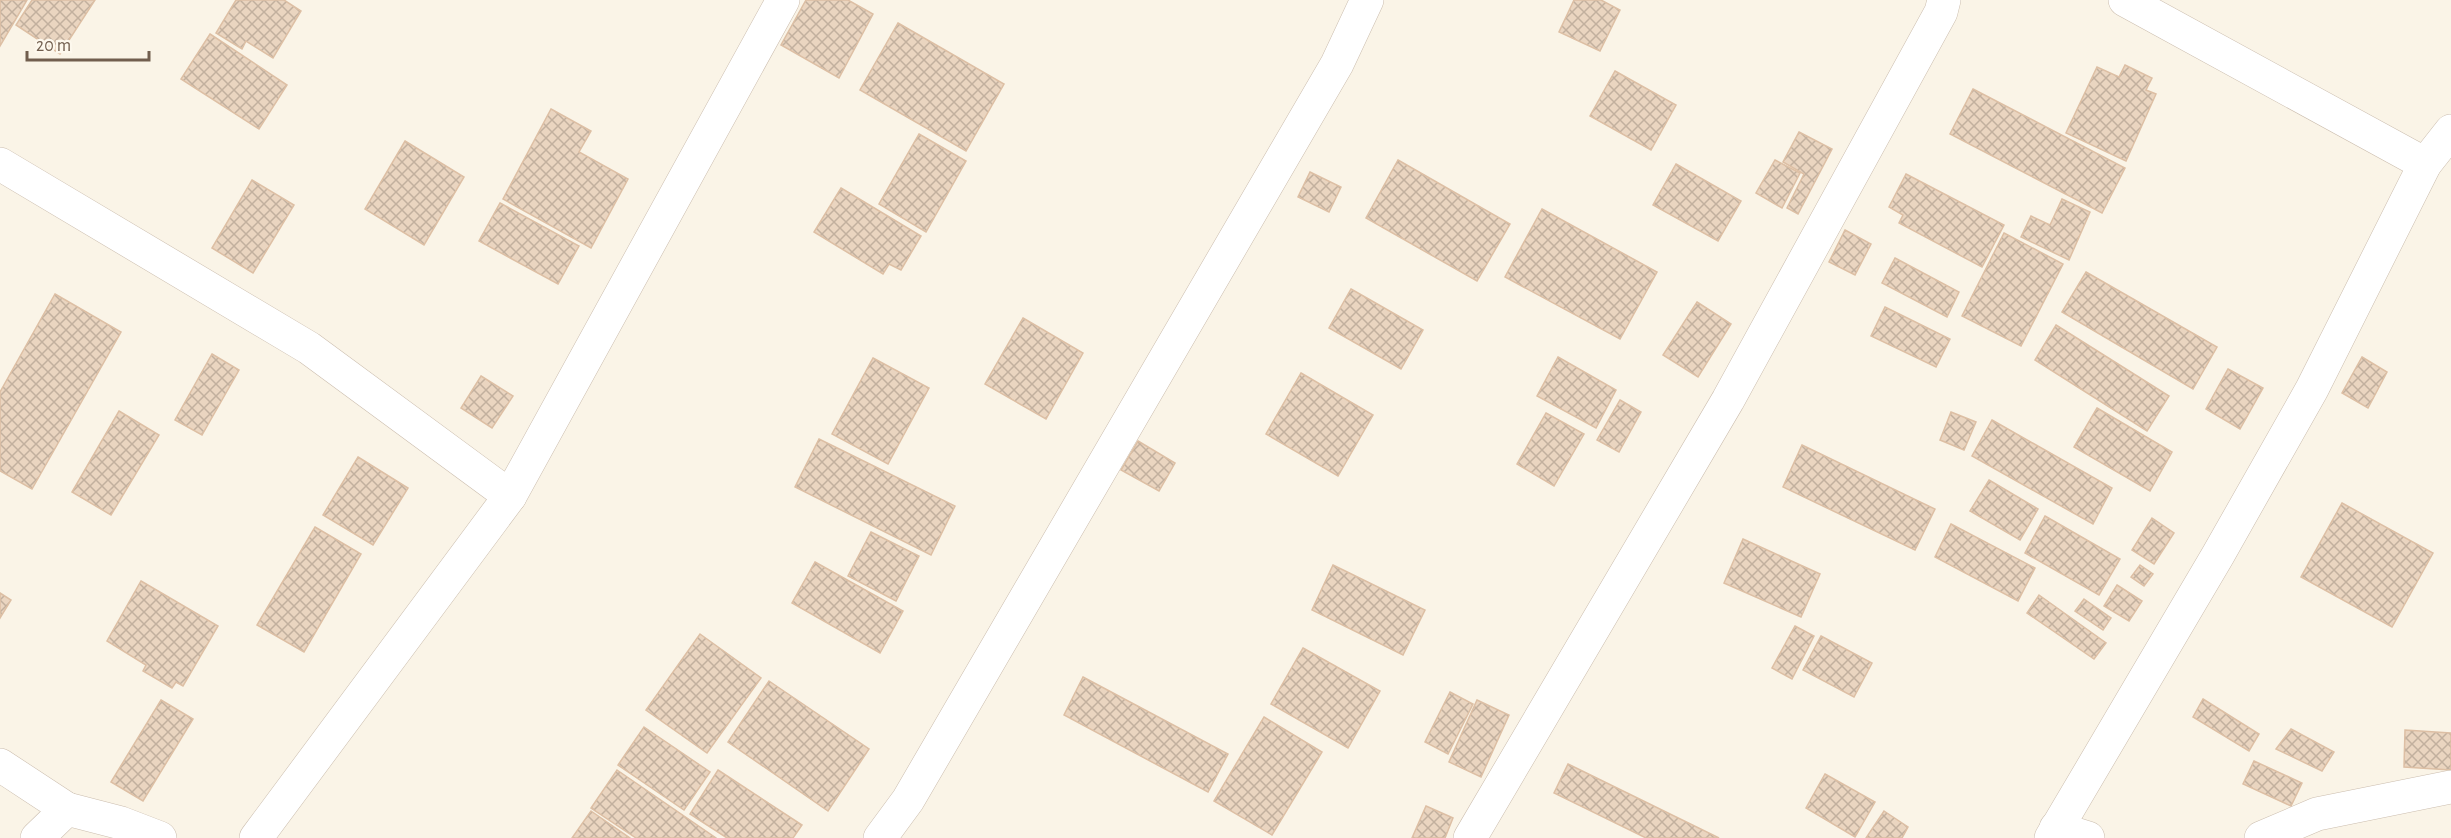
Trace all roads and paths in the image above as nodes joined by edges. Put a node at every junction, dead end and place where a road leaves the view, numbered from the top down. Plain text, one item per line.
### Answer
1 (783, 0) edge
2 (1367, 0) edge
3 (1944, 0) edge
4 (2125, 0) edge
5 (2451, 131) edge
6 (0, 164) edge
7 (2425, 164) junction
8 (510, 496) junction
9 (0, 765) edge
10 (2451, 787) edge
11 (67, 809) junction
12 (2054, 833) edge
13 (37, 838) edge
14 (160, 838) edge
15 (256, 838) edge
16 (880, 838) edge
17 (1470, 838) edge
18 (2088, 838) edge
19 (2261, 838) edge

1 - 8 street
2 - 16 street
3 - 17 street
4 - 7 street
5 - 7 street
6 - 8 street
7 - 12 street
8 - 15 street
9 - 11 street
10 - 19 street
11 - 13 street
11 - 14 street
12 - 18 street

